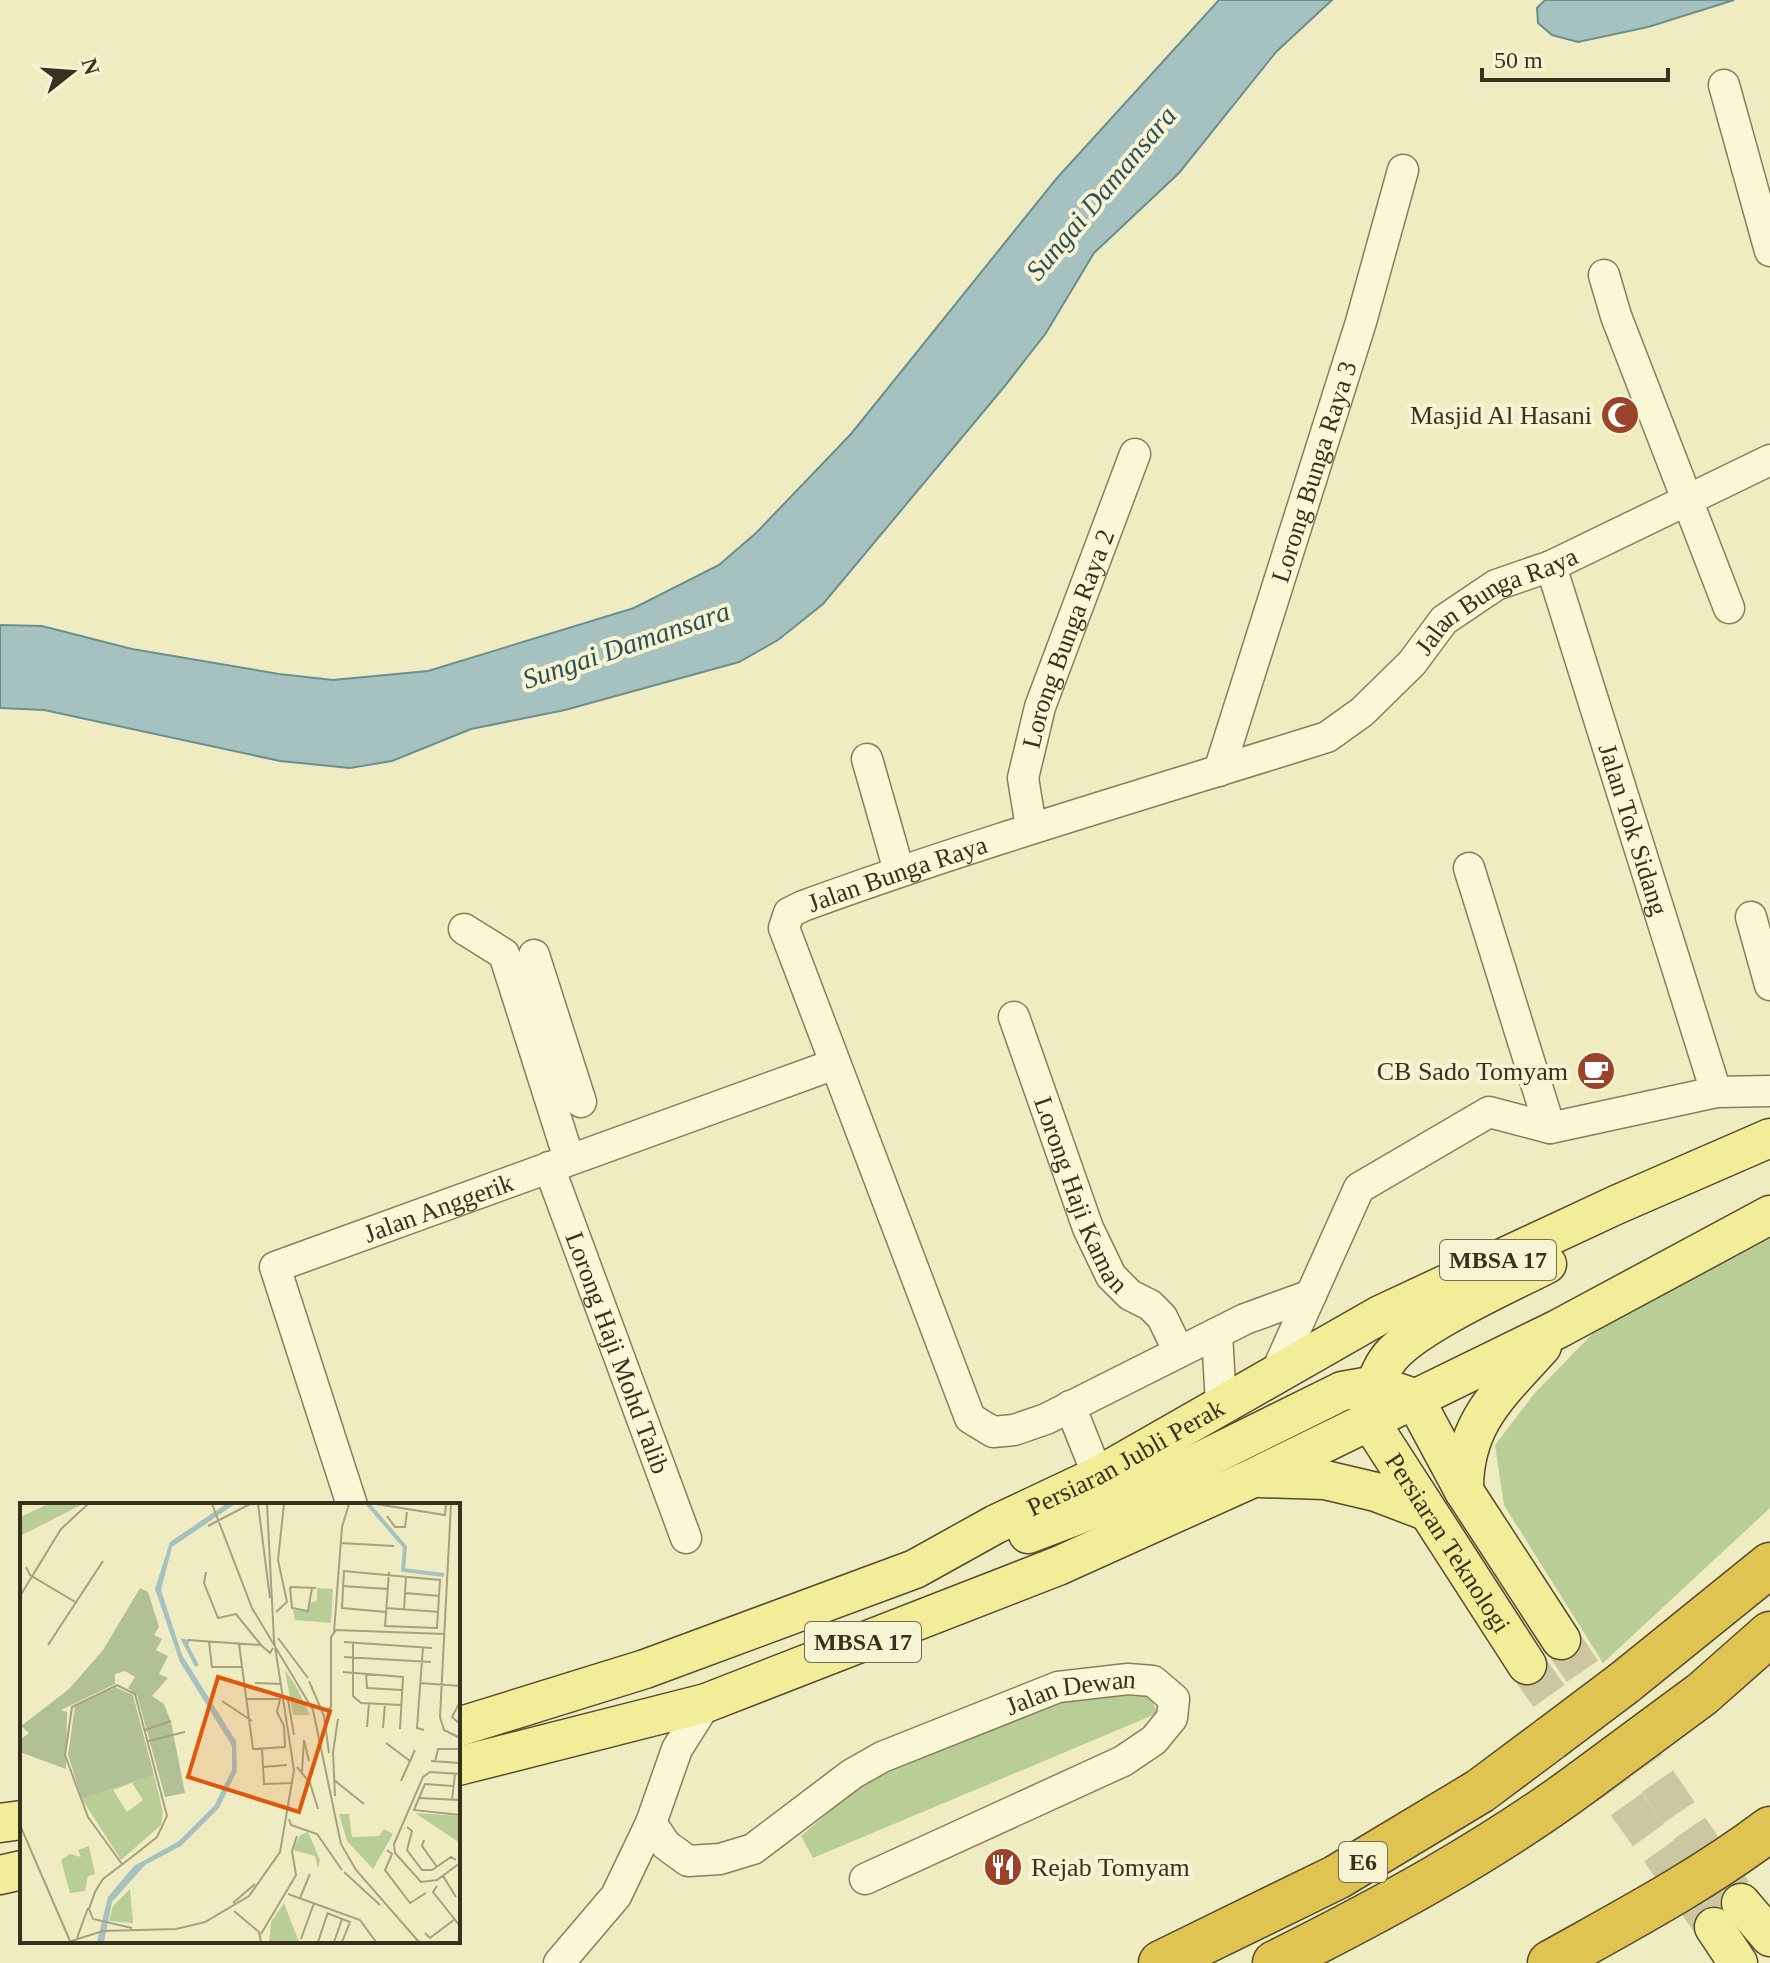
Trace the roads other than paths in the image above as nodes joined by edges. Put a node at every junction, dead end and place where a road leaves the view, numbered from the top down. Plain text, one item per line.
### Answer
1 (1724, 85) dead end
2 (1403, 170) dead end
3 (1770, 251) edge
4 (1604, 275) dead end
5 (1135, 454) dead end
6 (1770, 460) edge
7 (1687, 501) junction
8 (1551, 566) junction
9 (1729, 608) dead end
10 (867, 759) dead end
11 (1219, 771) junction
12 (1031, 827) junction
13 (1469, 868) dead end
14 (899, 871) junction
15 (1751, 917) dead end
16 (464, 929) dead end
17 (534, 955) dead end
18 (1770, 985) edge
19 (1014, 1017) dead end
20 (835, 1064) junction
21 (554, 1066) junction
22 (1770, 1091) edge
23 (1716, 1092) junction
24 (581, 1102) dead end
25 (1550, 1128) junction
26 (1770, 1138) edge
27 (559, 1163) junction
28 (1616, 1205) junction
29 (1770, 1215) edge
30 (1311, 1295) junction
31 (1558, 1329) junction
32 (1217, 1333) junction
33 (1179, 1352) junction
34 (1275, 1375) junction
35 (1414, 1398) junction
36 (1372, 1403) junction
37 (1221, 1405) junction
38 (1070, 1406) junction
39 (1098, 1476) junction
40 (1253, 1478) junction
41 (1464, 1491) junction
42 (351, 1503) edge
43 (1426, 1511) junction
44 (686, 1538) dead end
45 (1770, 1565) edge
46 (915, 1569) junction
47 (1770, 1634) edge
48 (1561, 1640) tunnel mouth
49 (1527, 1665) tunnel mouth
50 (706, 1703) junction
51 (460, 1726) edge
52 (460, 1765) edge
53 (20, 1820) edge
54 (0, 1823) edge
55 (651, 1823) junction
56 (1770, 1829) edge
57 (20, 1870) edge
58 (0, 1875) edge
59 (865, 1879) dead end
60 (1770, 1937) edge
61 (559, 1963) edge
62 (1161, 1963) edge
63 (1275, 1963) edge
64 (1550, 1963) edge
65 (1738, 1963) edge

1 - 3 street
2 - 11 street, Lorong Bunga Raya 3
4 - 7 street
5 - 12 street, Lorong Bunga Raya 2
6 - 7 street, Jalan Bunga Raya
7 - 8 street, Jalan Bunga Raya
7 - 9 street
8 - 11 street, Jalan Bunga Raya
8 - 23 street, Jalan Tok Sidang
10 - 14 street
11 - 12 street, Jalan Bunga Raya
12 - 14 street, Jalan Bunga Raya
13 - 25 street
14 - 20 street, Jalan Bunga Raya
15 - 18 street
16 - 21 street
17 - 21 street
19 - 33 street, Lorong Haji Kaman
20 - 27 street, Jalan Anggerik
20 - 38 street, Jalan Bunga Raya
21 - 24 street
21 - 27 street, Lorong Haji Mohd Talib
22 - 23 street
23 - 25 street
25 - 30 street
26 - 28 main road, Persiaran Jubli Perak / MBSA 17
27 - 42 street, Jalan Anggerik
27 - 44 street, Lorong Haji Mohd Talib
28 - 34 main road, Persiaran Jubli Perak / MBSA 17
28 - 36 main road
29 - 31 main road
30 - 32 street, Jalan Bunga Raya
30 - 34 street
31 - 35 main road
31 - 41 main road
32 - 33 street, Jalan Bunga Raya
32 - 37 street
33 - 38 street, Jalan Bunga Raya
34 - 37 main road, Persiaran Jubli Perak / MBSA 17
35 - 36 main road
35 - 41 main road, Persiaran Teknologi
36 - 40 main road, MBSA 17
36 - 43 main road, Persiaran Teknologi
36 - 46 main road
37 - 39 main road, Persiaran Jubli Perak / MBSA 17
38 - 39 street
39 - 46 main road, Persiaran Jubli Perak / MBSA 17
40 - 43 main road
40 - 50 main road, MBSA 17
41 - 48 main road, Persiaran Teknologi
43 - 49 main road, Persiaran Teknologi
45 - 62 highway, E6, bridge
46 - 51 main road, Persiaran Jubli Perak / MBSA 17
47 - 63 highway, E6, bridge
50 - 52 main road, MBSA 17
50 - 55 street
53 - 54 main road
55 - 59 street, Jalan Dewan
55 - 61 street
56 - 64 highway
57 - 58 main road
60 - 65 main road

